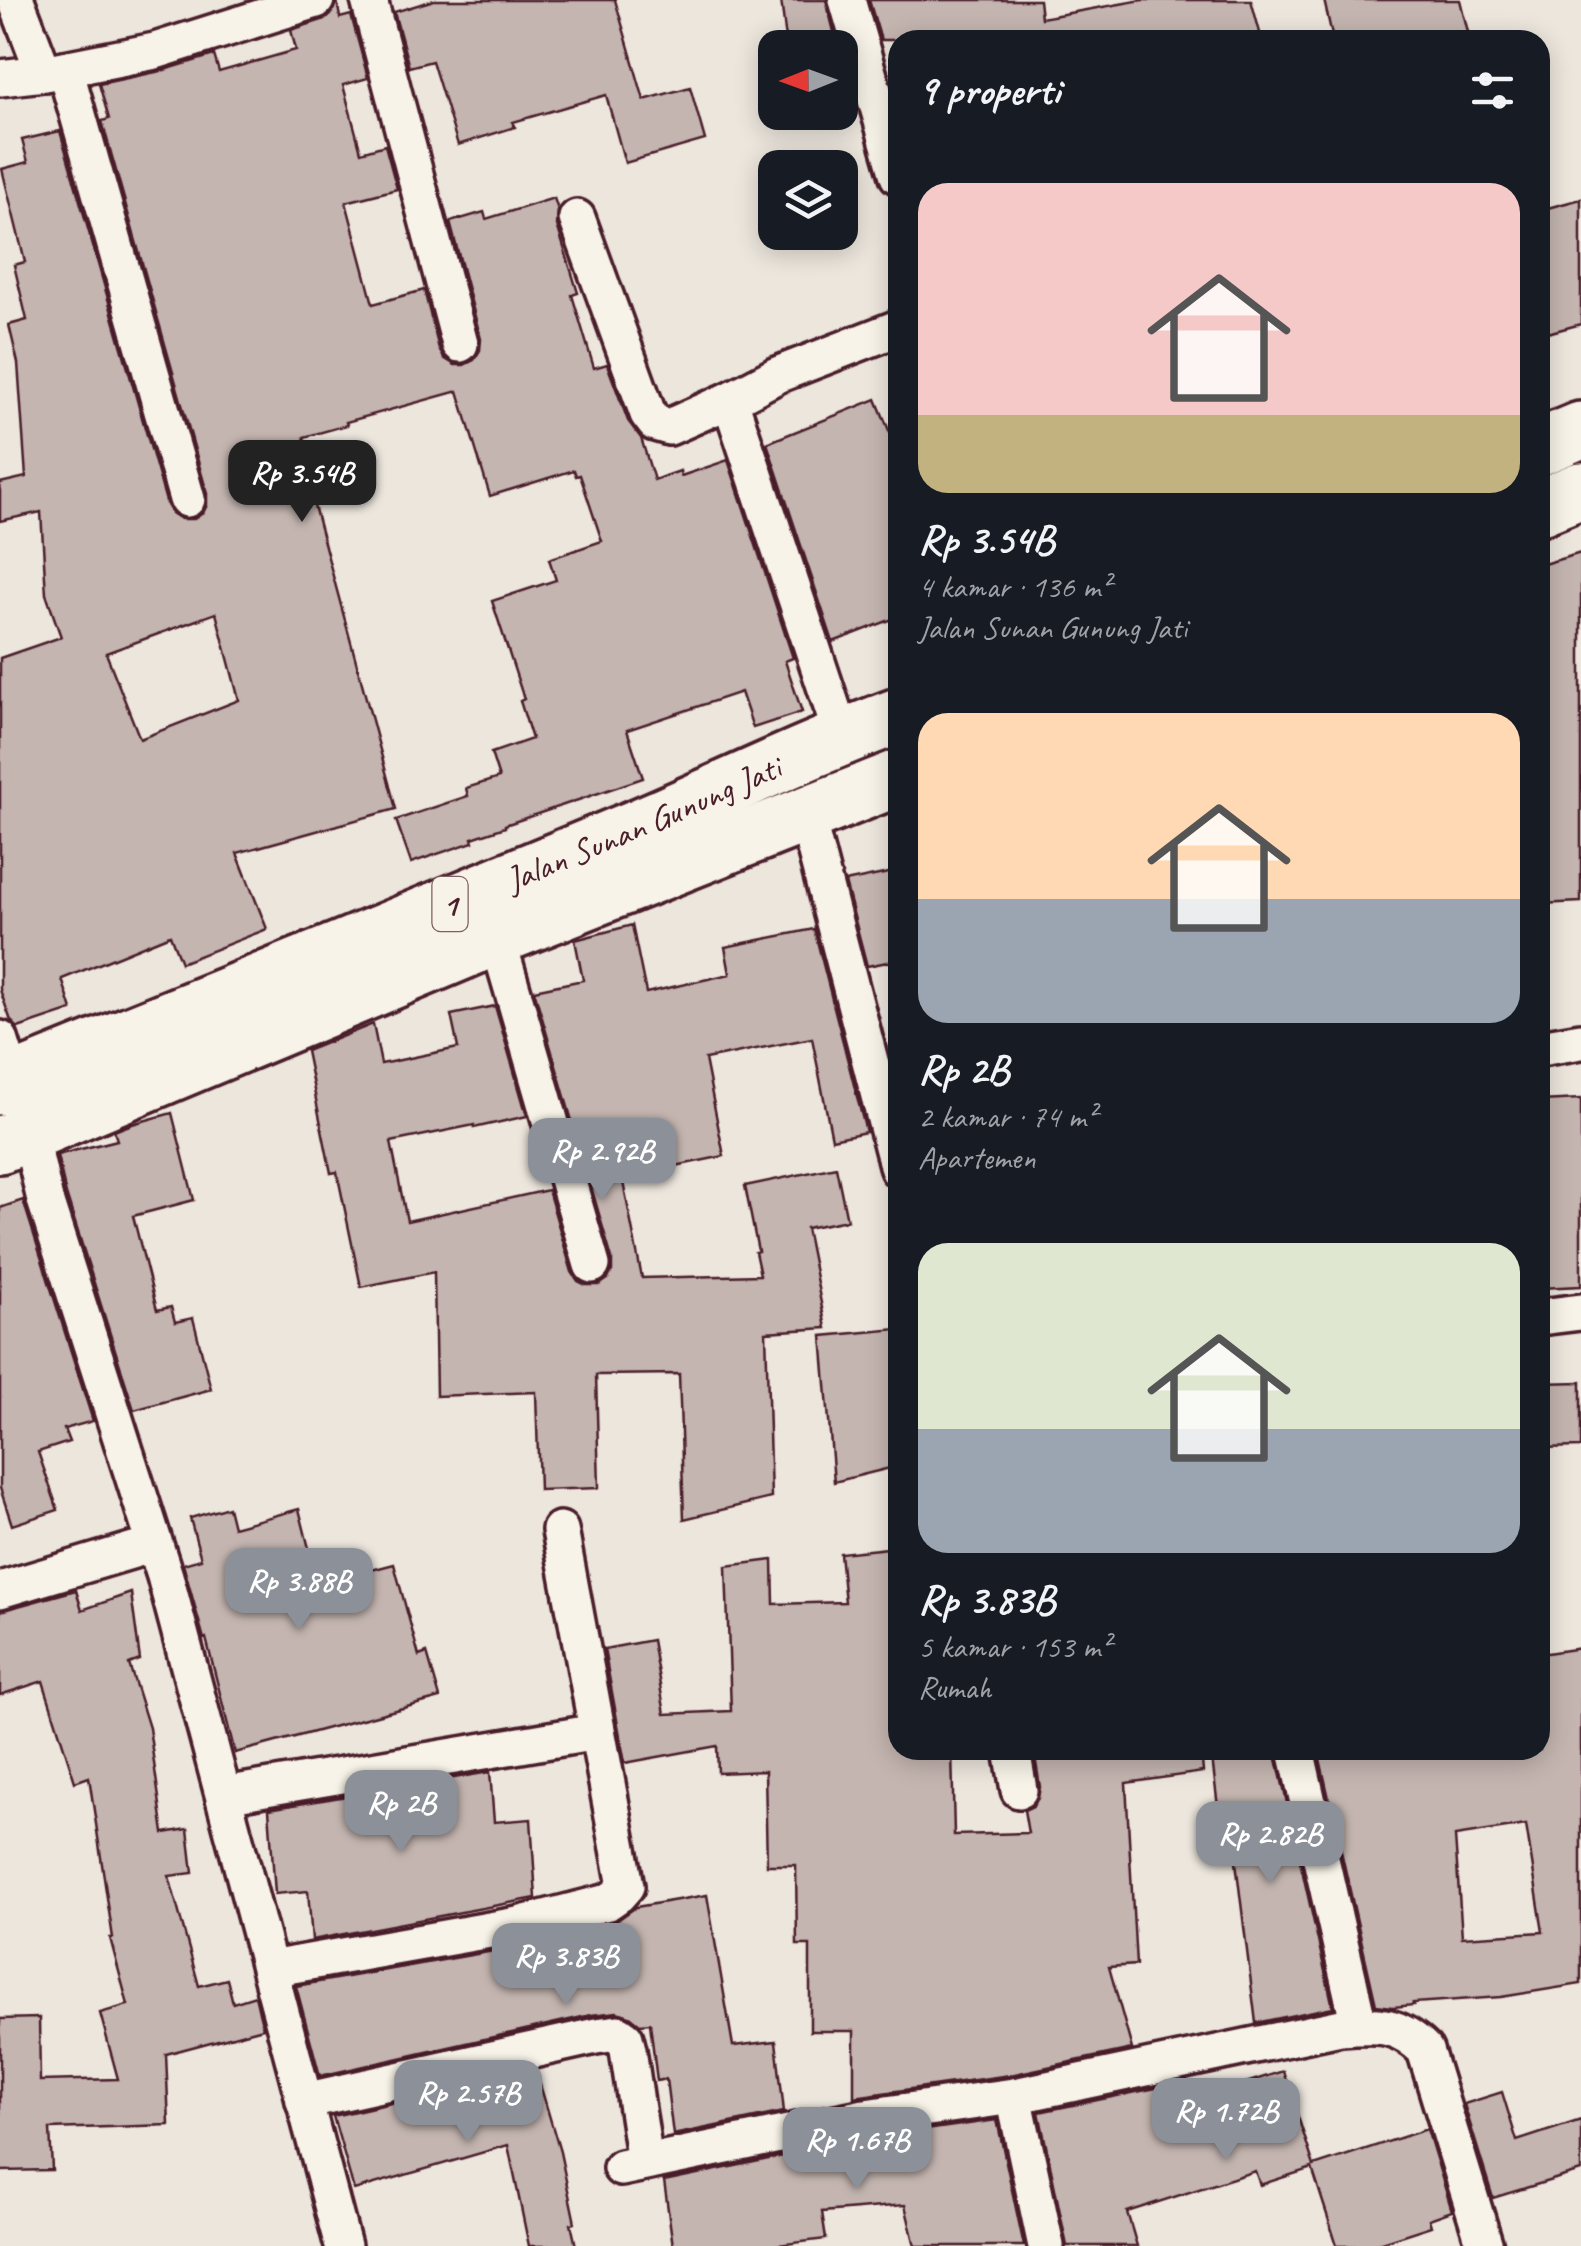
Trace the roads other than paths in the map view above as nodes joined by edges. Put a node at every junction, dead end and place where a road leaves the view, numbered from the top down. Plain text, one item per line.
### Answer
1 (16, 0) edge
2 (316, 0) edge
3 (369, 0) edge
4 (847, 0) edge
5 (54, 71) junction
6 (0, 78) edge
7 (888, 141) edge
8 (577, 218) dead end
9 (888, 332) edge
10 (460, 344) dead end
11 (730, 400) junction
12 (1581, 430) edge
13 (1550, 443) edge
14 (1581, 490) edge
15 (187, 499) dead end
16 (1550, 504) edge
17 (888, 720) edge
18 (842, 736) junction
19 (888, 782) edge
20 (746, 810) junction
21 (806, 814) junction
22 (497, 937) junction
23 (1581, 1041) edge
24 (1550, 1046) edge
25 (4, 1069) edge
26 (888, 1130) edge
27 (15, 1140) edge
28 (592, 1264) dead end
29 (1581, 1312) edge
30 (1550, 1316) edge
31 (560, 1530) dead end
32 (154, 1544) junction
33 (0, 1590) edge
34 (597, 1732) junction
35 (1014, 1760) edge
36 (1298, 1760) edge
37 (1019, 1790) dead end
38 (224, 1795) junction
39 (270, 1969) junction
40 (1359, 2026) junction
41 (1014, 2096) junction
42 (304, 2101) junction
43 (343, 2246) edge
44 (1046, 2246) edge
45 (1485, 2246) edge

1 - 5 street
2 - 5 street
3 - 10 street
4 - 7 street
5 - 6 street
5 - 15 street
8 - 11 street
9 - 11 street
11 - 18 street
12 - 13 highway
14 - 16 highway
17 - 18 highway, Jalan Sunan Gunung Jati / 1
18 - 20 highway, Jalan Sunan Gunung Jati / 1
19 - 21 highway, 1
20 - 21 highway, 1
20 - 22 highway, 1
20 - 25 highway, Jalan Sunan Gunung Jati / 1
21 - 26 street
22 - 27 highway, 1
22 - 28 street
23 - 24 street
25 - 27 street
27 - 32 street
29 - 30 street
31 - 34 street
32 - 33 street
32 - 38 street
34 - 38 street
34 - 39 street
35 - 37 street
36 - 40 street
38 - 39 street
39 - 42 street
40 - 41 street
40 - 45 street
41 - 42 street
41 - 44 street
42 - 43 street

